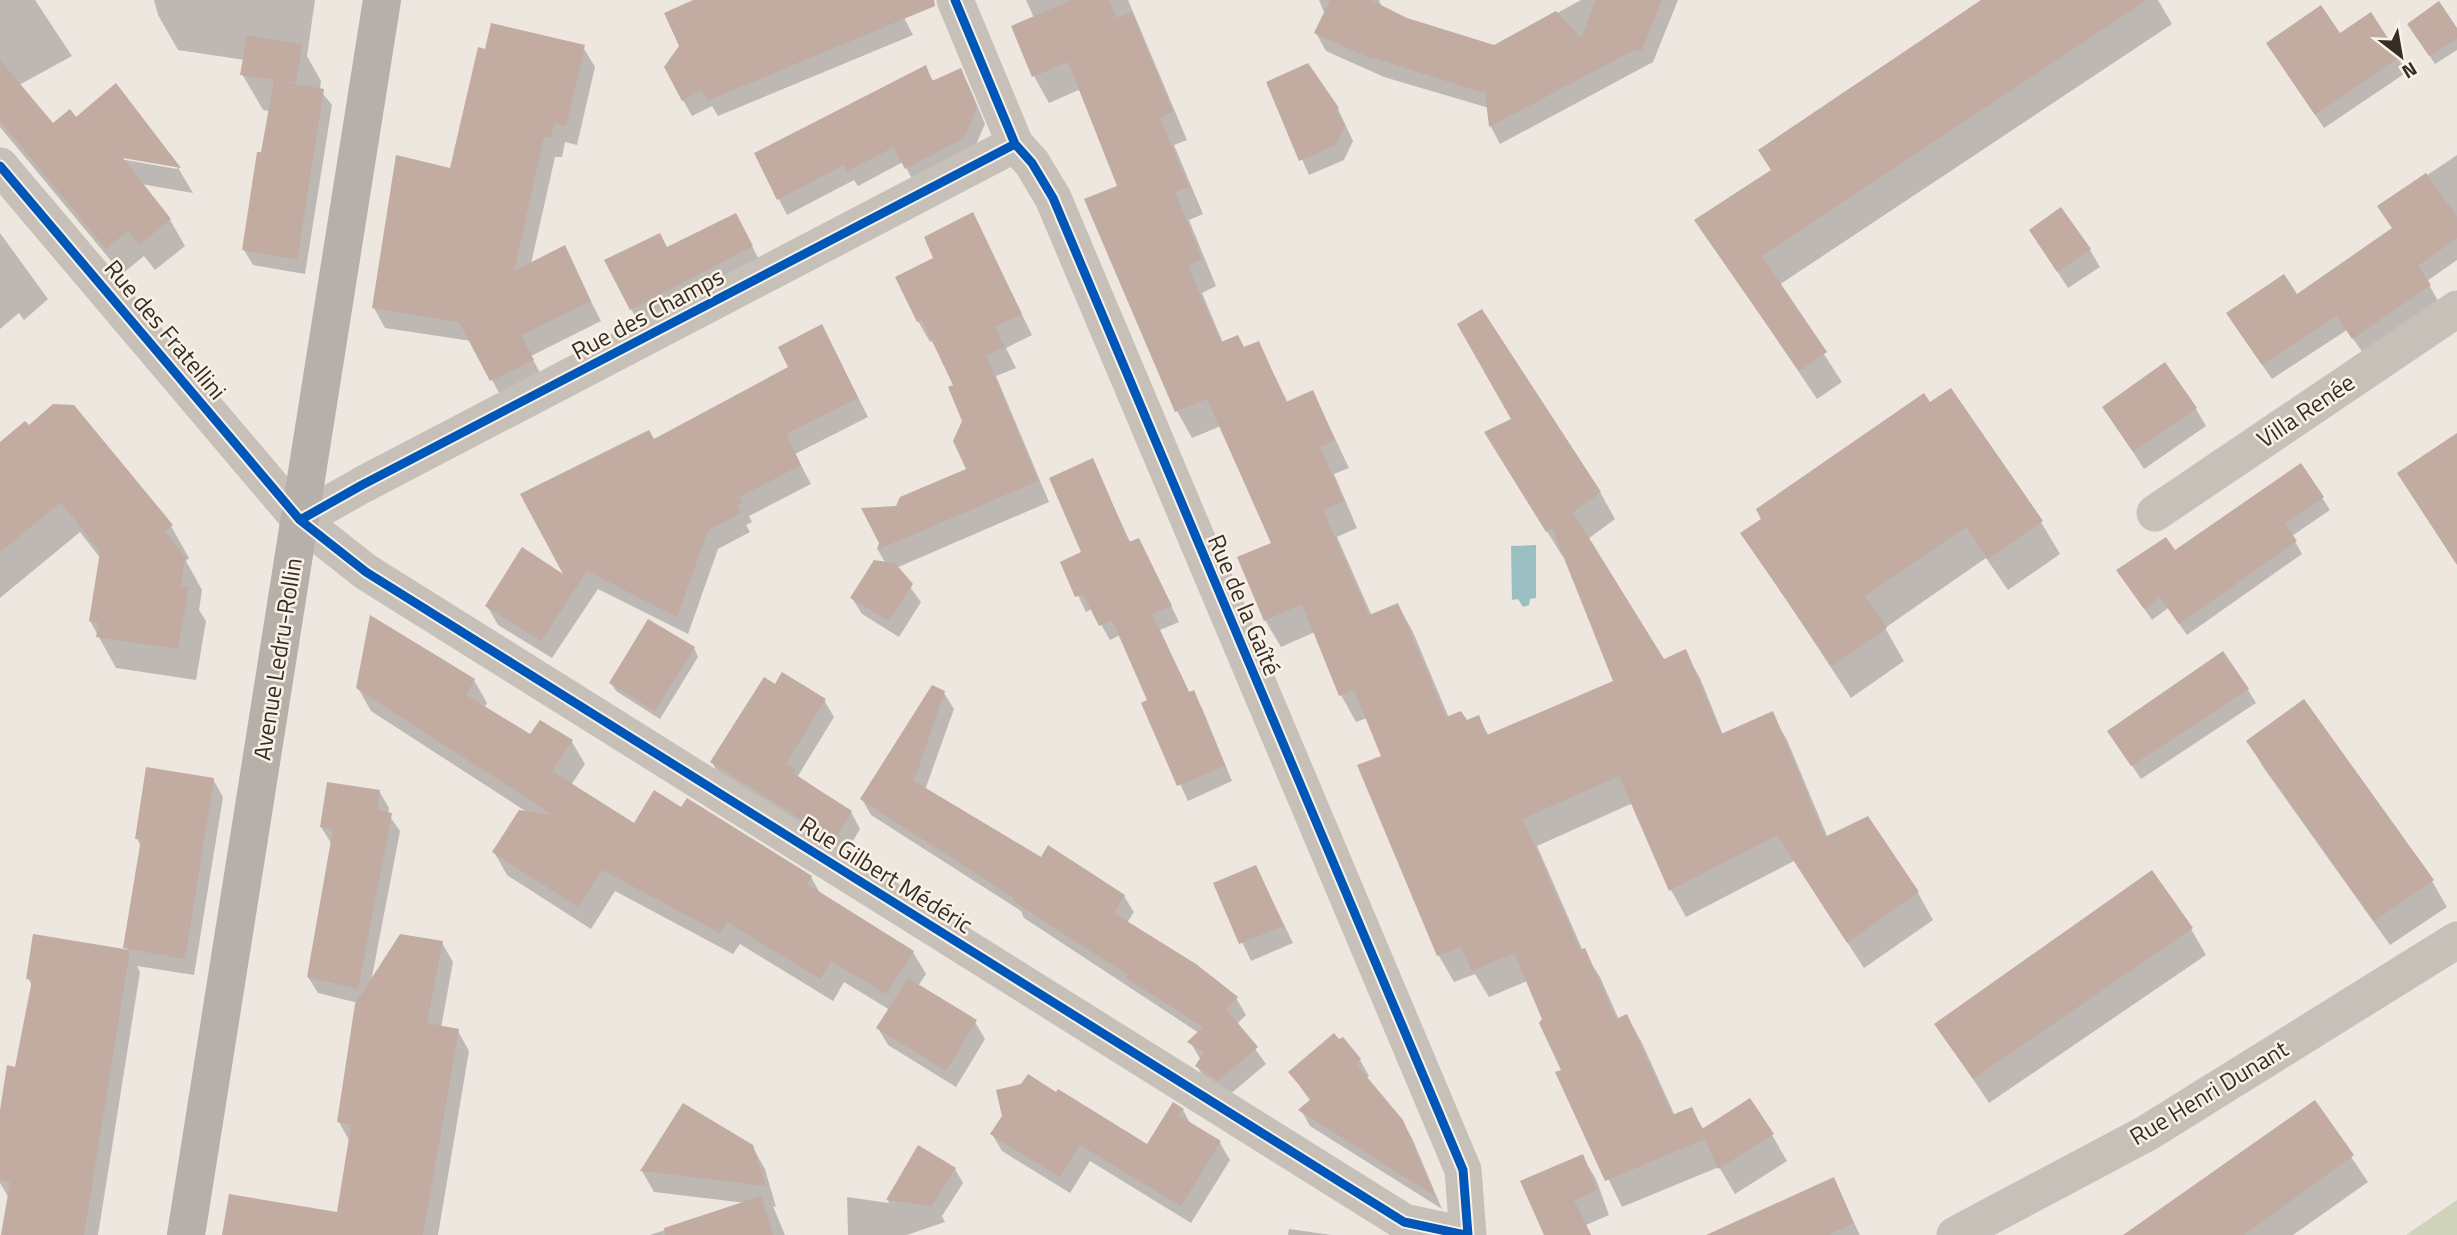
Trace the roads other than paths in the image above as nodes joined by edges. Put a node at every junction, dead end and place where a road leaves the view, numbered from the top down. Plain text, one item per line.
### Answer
1 (382, 0) edge
2 (955, 0) edge
3 (1015, 144) junction
4 (0, 166) edge
5 (2457, 309) edge
6 (2155, 513) dead end
7 (300, 520) junction
8 (2457, 940) edge
9 (186, 1235) edge
10 (1467, 1235) edge
11 (1955, 1235) edge

1 - 7 street, Avenue Ledru-Rollin
2 - 3 street, Rue de la Gaîté
3 - 7 street, Rue des Champs
3 - 10 street, Rue de la Gaîté
4 - 7 street, Rue des Fratellini
5 - 6 street, Villa Renée
7 - 9 street, Avenue Ledru-Rollin
7 - 10 street, Rue Gilbert Médéric
8 - 11 street, Rue Henri Dunant

